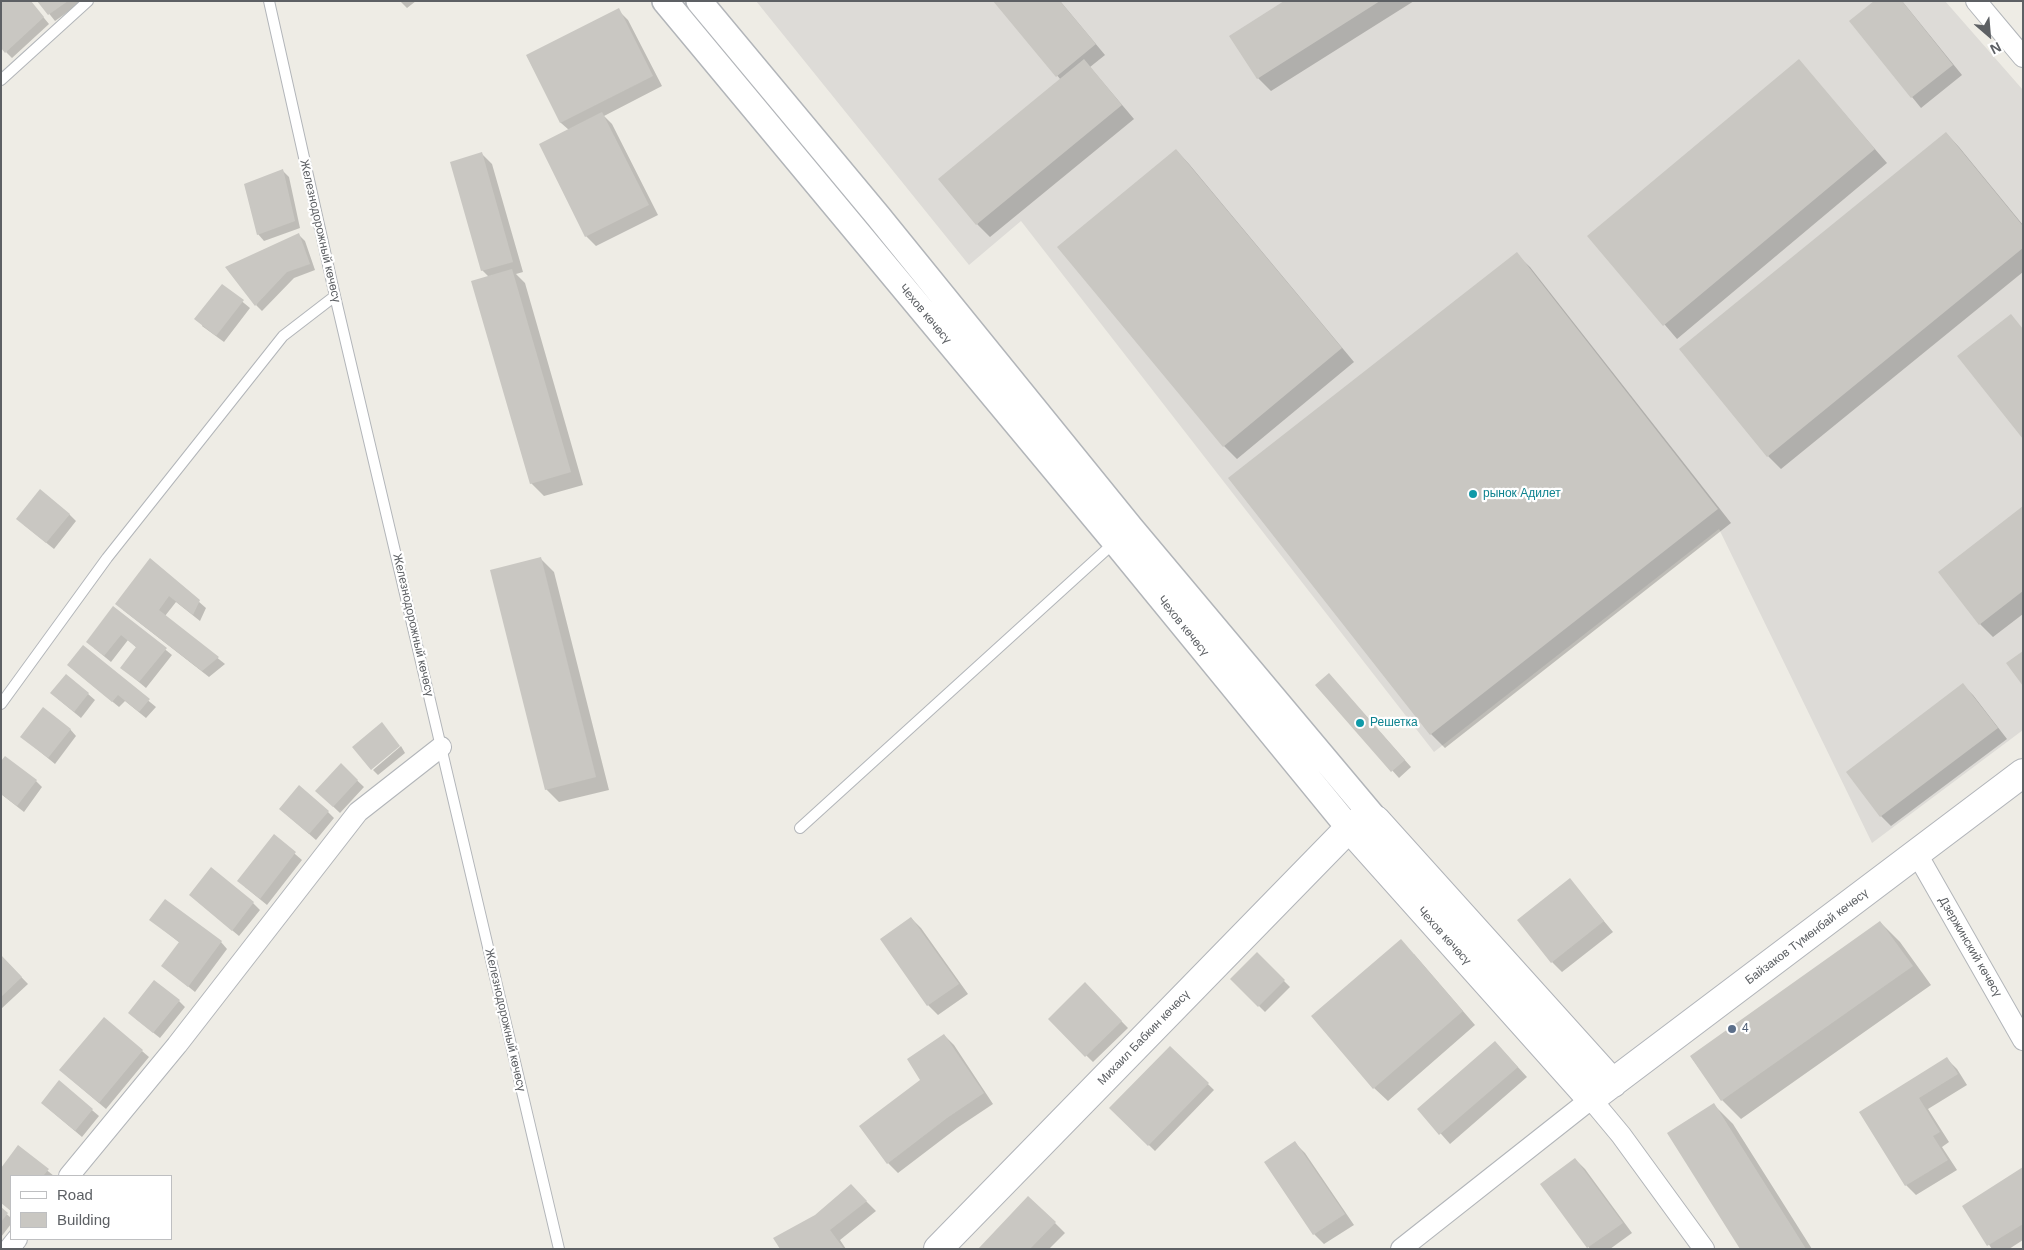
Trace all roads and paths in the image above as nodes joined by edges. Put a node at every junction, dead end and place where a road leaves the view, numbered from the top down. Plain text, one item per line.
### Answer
1 (88, 1) edge
2 (269, 1) edge
3 (665, 1) edge
4 (700, 1) edge
5 (1976, 1) edge
6 (2023, 57) edge
7 (1, 80) edge
8 (334, 296) junction
9 (1123, 535) junction
10 (1, 704) edge
11 (441, 746) junction
12 (2023, 773) edge
13 (1376, 820) junction
14 (800, 828) dead end
15 (1349, 828) junction
16 (1917, 854) junction
17 (2015, 1005) edge
18 (2023, 1040) edge
19 (1613, 1083) junction
20 (1591, 1099) junction
21 (70, 1175) edge
22 (1697, 1244) edge
23 (559, 1249) edge
24 (938, 1249) edge
25 (1401, 1249) edge

1 - 7 lane
2 - 8 lane, Железнодорожный көчөсү
3 - 9 street, Чехов көчөсү
4 - 9 street, Чехов көчөсү
5 - 6 street
8 - 10 lane
8 - 11 lane, Железнодорожный көчөсү
9 - 13 street, Чехов көчөсү
9 - 14 lane
9 - 15 street, Чехов көчөсү
11 - 21 street
11 - 23 lane, Железнодорожный көчөсү
12 - 16 main road, Байзаков Түмөнбай көчөсү
13 - 15 main road
13 - 19 main road
15 - 20 main road, Чехов көчөсү
15 - 24 main road, Михаил Бабкин көчөсү
16 - 17 street, Дзержинский көчөсү
16 - 19 main road, Байзаков Түмөнбай көчөсү
17 - 18 street, Дзержинский көчөсү
19 - 20 main road, Байзаков Түмөнбай көчөсү
20 - 22 street, Чехов көчөсү
20 - 25 street

